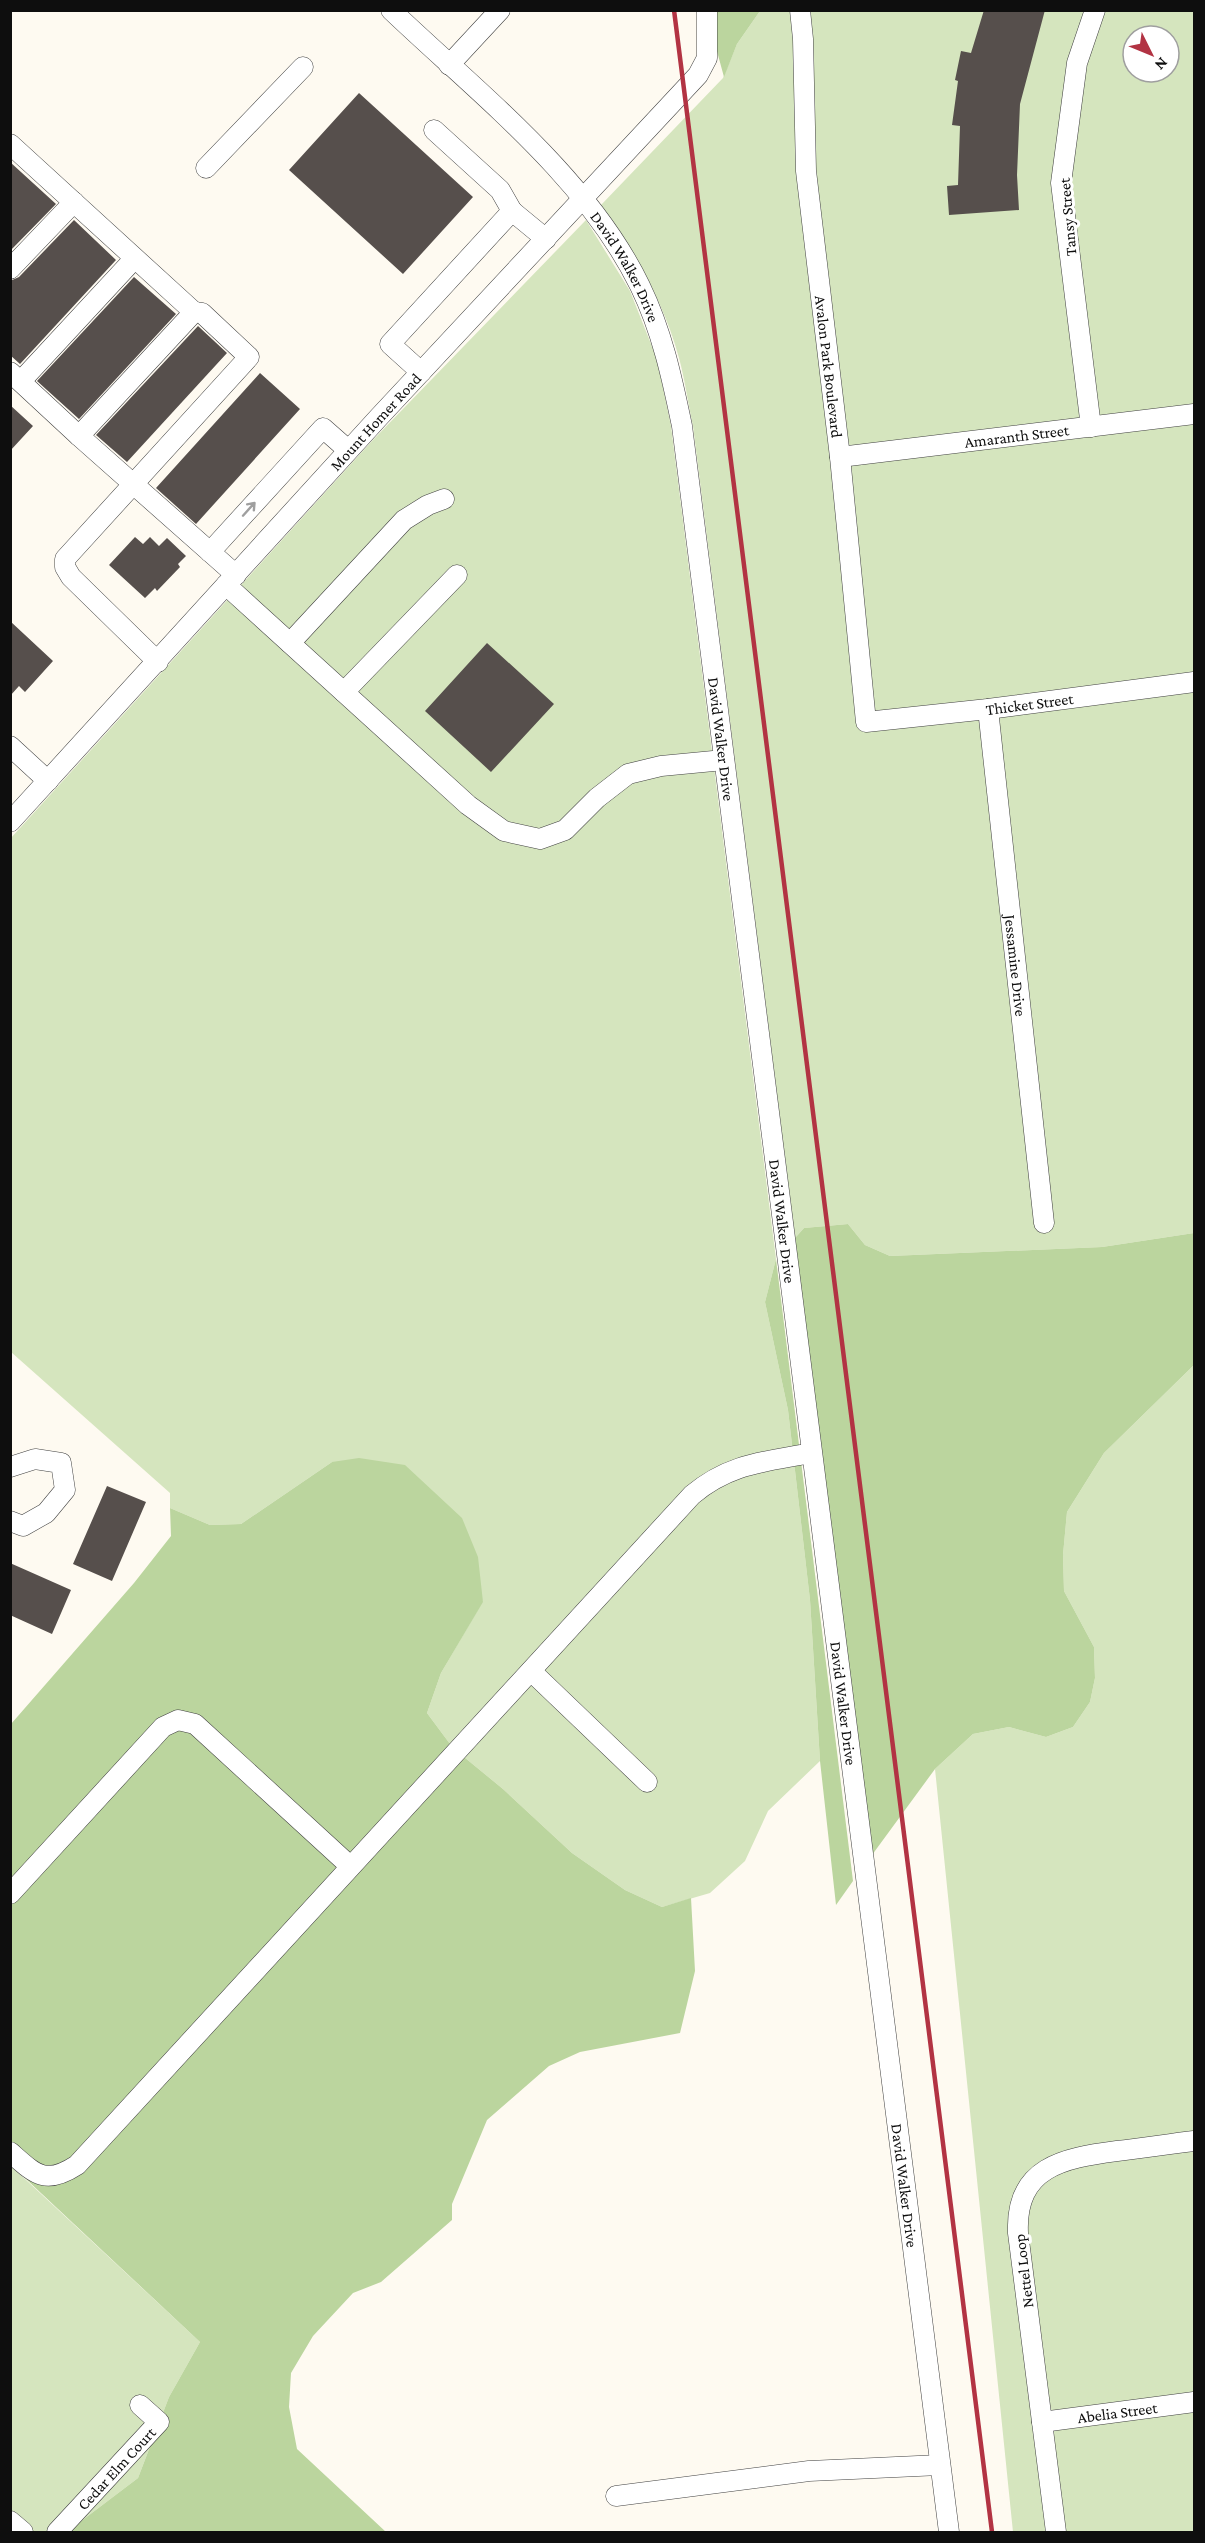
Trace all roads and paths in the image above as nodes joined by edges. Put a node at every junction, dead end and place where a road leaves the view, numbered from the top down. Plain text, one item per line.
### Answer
1 (391, 10) edge
2 (500, 10) edge
3 (707, 10) edge
4 (800, 10) edge
5 (1095, 10) edge
6 (449, 65) junction
7 (303, 67) dead end
8 (434, 130) dead end
9 (10, 144) edge
10 (206, 168) dead end
11 (584, 198) junction
12 (74, 202) junction
13 (512, 211) junction
14 (546, 239) junction
15 (134, 259) junction
16 (10, 269) edge
17 (194, 312) junction
18 (421, 372) junction
19 (16, 377) edge
20 (1194, 414) edge
21 (1091, 427) junction
22 (79, 436) junction
23 (348, 450) junction
24 (840, 458) junction
25 (134, 485) junction
26 (444, 499) dead end
27 (210, 552) junction
28 (457, 575) dead end
29 (231, 580) junction
30 (290, 643) junction
31 (158, 662) junction
32 (1194, 682) edge
33 (344, 692) junction
34 (988, 709) junction
35 (866, 722) joint
36 (10, 746) edge
37 (724, 760) junction
38 (48, 781) junction
39 (10, 822) edge
40 (1044, 1223) dead end
41 (811, 1453) junction
42 (10, 1467) edge
43 (10, 1521) edge
44 (531, 1671) junction
45 (647, 1782) dead end
46 (350, 1866) junction
47 (10, 1894) edge
48 (1194, 2141) edge
49 (10, 2152) edge
50 (1194, 2402) edge
51 (140, 2405) dead end
52 (1042, 2422) junction
53 (940, 2465) junction
54 (616, 2496) dead end
55 (10, 2521) edge
56 (23, 2532) edge
57 (57, 2532) edge
58 (949, 2532) edge
59 (1056, 2532) edge

1 - 6 street, David Walker Drive
2 - 6 street
3 - 11 street, Mount Homer Road
4 - 24 street, Avalon Park Boulevard
5 - 21 street, Tansy Street
6 - 11 street, David Walker Drive
7 - 10 street
8 - 13 street
9 - 12 street
11 - 14 street, Mount Homer Road
11 - 37 street, David Walker Drive
12 - 15 street
12 - 16 street
13 - 14 street
13 - 18 street
14 - 18 street, Mount Homer Road
15 - 17 street
15 - 19 street
17 - 22 street
17 - 25 street
18 - 23 street, Mount Homer Road
19 - 22 street
20 - 21 street, Amaranth Street
21 - 24 street, Amaranth Street
22 - 25 street
27 -> 23 street
23 - 29 street, Mount Homer Road
24 - 35 street, Avalon Park Boulevard
25 - 27 street
25 - 31 street
26 - 30 street
27 - 29 street
28 - 33 street
29 - 30 street
29 - 31 street, Mount Homer Road
30 - 33 street
31 - 38 street, Mount Homer Road
32 - 34 street, Thicket Street
33 - 37 street
34 - 35 street, Thicket Street
34 - 40 street, Jessamine Drive
36 - 38 street
37 - 41 street, David Walker Drive
38 - 39 street, Mount Homer Road
41 - 44 street
41 - 53 street, David Walker Drive
42 - 43 street
44 - 45 street
44 - 46 street
46 - 47 street
46 - 49 street
48 - 52 street, Nettel Loop
50 - 52 street, Abelia Street
51 - 57 street, Cedar Elm Court
52 - 59 street, Nettel Loop
53 - 54 street
53 - 58 street, David Walker Drive
55 - 56 street

